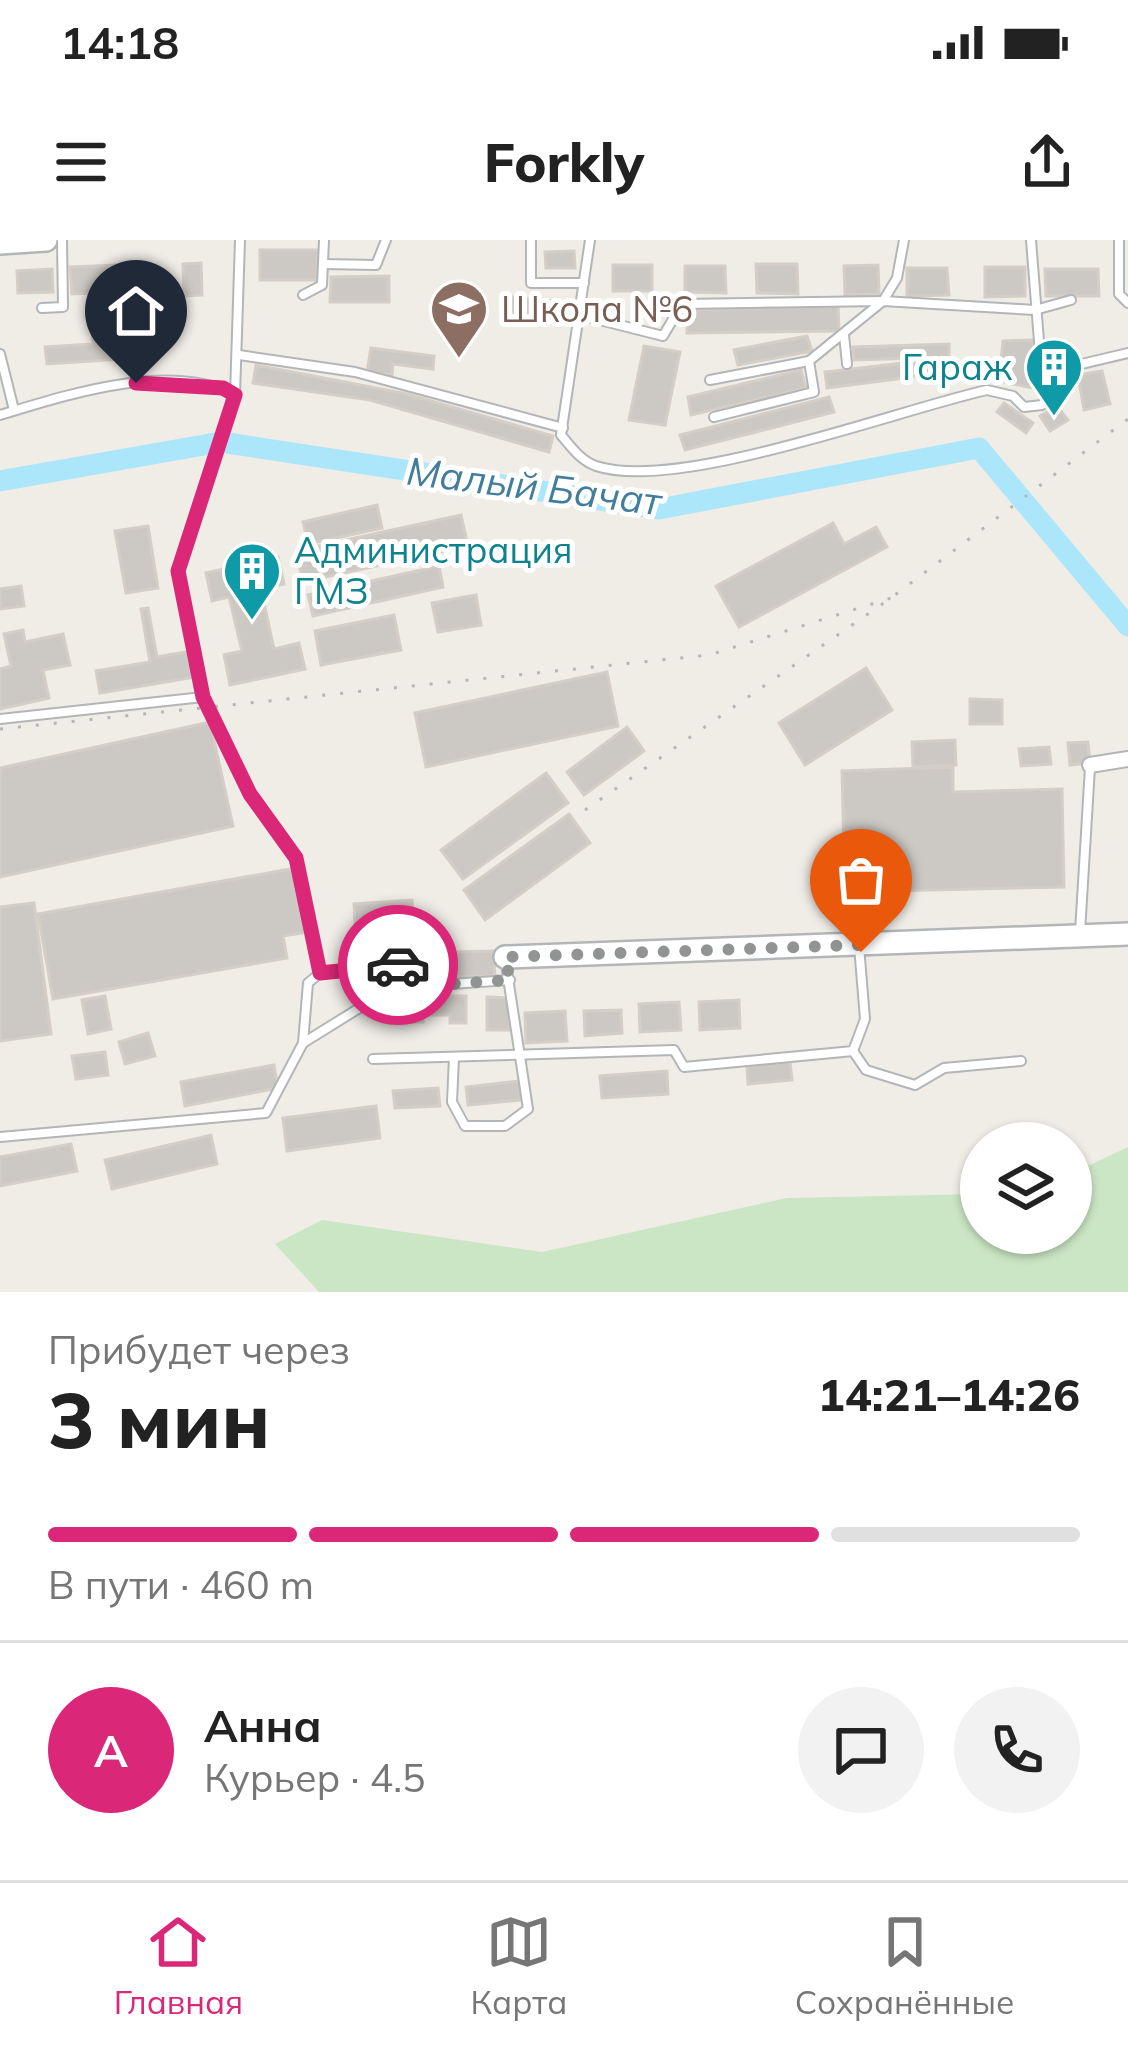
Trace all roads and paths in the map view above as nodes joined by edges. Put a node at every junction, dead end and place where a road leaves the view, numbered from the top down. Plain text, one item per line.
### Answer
1 (46, 240) edge
2 (62, 240) edge
3 (240, 240) edge
4 (324, 240) edge
5 (386, 240) edge
6 (530, 240) edge
7 (590, 240) edge
8 (904, 240) edge
9 (1030, 240) edge
10 (1119, 240) edge
11 (0, 243) edge
12 (323, 264) junction
13 (584, 283) junction
14 (303, 295) dead end
15 (1071, 300) dead end
16 (883, 301) junction
17 (1128, 303) edge
18 (42, 308) dead end
19 (1035, 310) junction
20 (580, 315) junction
21 (844, 335) junction
22 (1128, 353) edge
23 (0, 355) edge
24 (239, 355) junction
25 (808, 362) junction
26 (847, 364) dead end
27 (1052, 371) junction
28 (710, 380) dead end
29 (235, 395) junction
30 (14, 410) junction
31 (0, 415) edge
32 (714, 418) dead end
33 (562, 428) junction
34 (203, 697) junction
35 (0, 718) edge
36 (1128, 759) edge
37 (1090, 765) joint
38 (1080, 933) junction
39 (1128, 934) edge
40 (859, 945) junction
41 (505, 957) joint
42 (320, 973) junction
43 (411, 976) junction
44 (510, 980) junction
45 (303, 1043) junction
46 (853, 1052) junction
47 (521, 1054) junction
48 (454, 1057) junction
49 (373, 1059) dead end
50 (1021, 1061) dead end
51 (0, 1137) edge

1 - 11 street
2 - 18 lane
3 - 24 lane
4 - 12 lane
5 - 12 lane
6 - 13 lane
7 - 13 lane
8 - 16 lane
9 - 19 lane
10 - 17 lane
12 - 14 lane
13 - 20 lane
15 - 19 lane
16 - 19 lane
16 - 20 lane
16 - 21 lane
19 - 27 lane
20 - 33 lane
21 - 25 lane
21 - 26 lane
22 - 27 lane
23 - 30 lane
24 - 29 lane
24 - 33 lane
25 - 28 lane
25 - 32 lane
27 - 33 lane
29 - 30 lane
29 - 34 lane
30 - 31 lane
34 - 35 lane
34 - 42 lane
36 - 37 street
37 - 38 lane
38 - 39 street
38 - 40 street
40 - 41 street
40 - 46 lane
41 - 44 lane
42 - 43 lane
42 - 45 lane
43 - 44 lane
43 - 45 lane
44 - 47 lane
45 - 51 lane
46 - 47 lane
46 - 50 lane
47 - 48 lane
47 - 48 lane
48 - 49 lane

